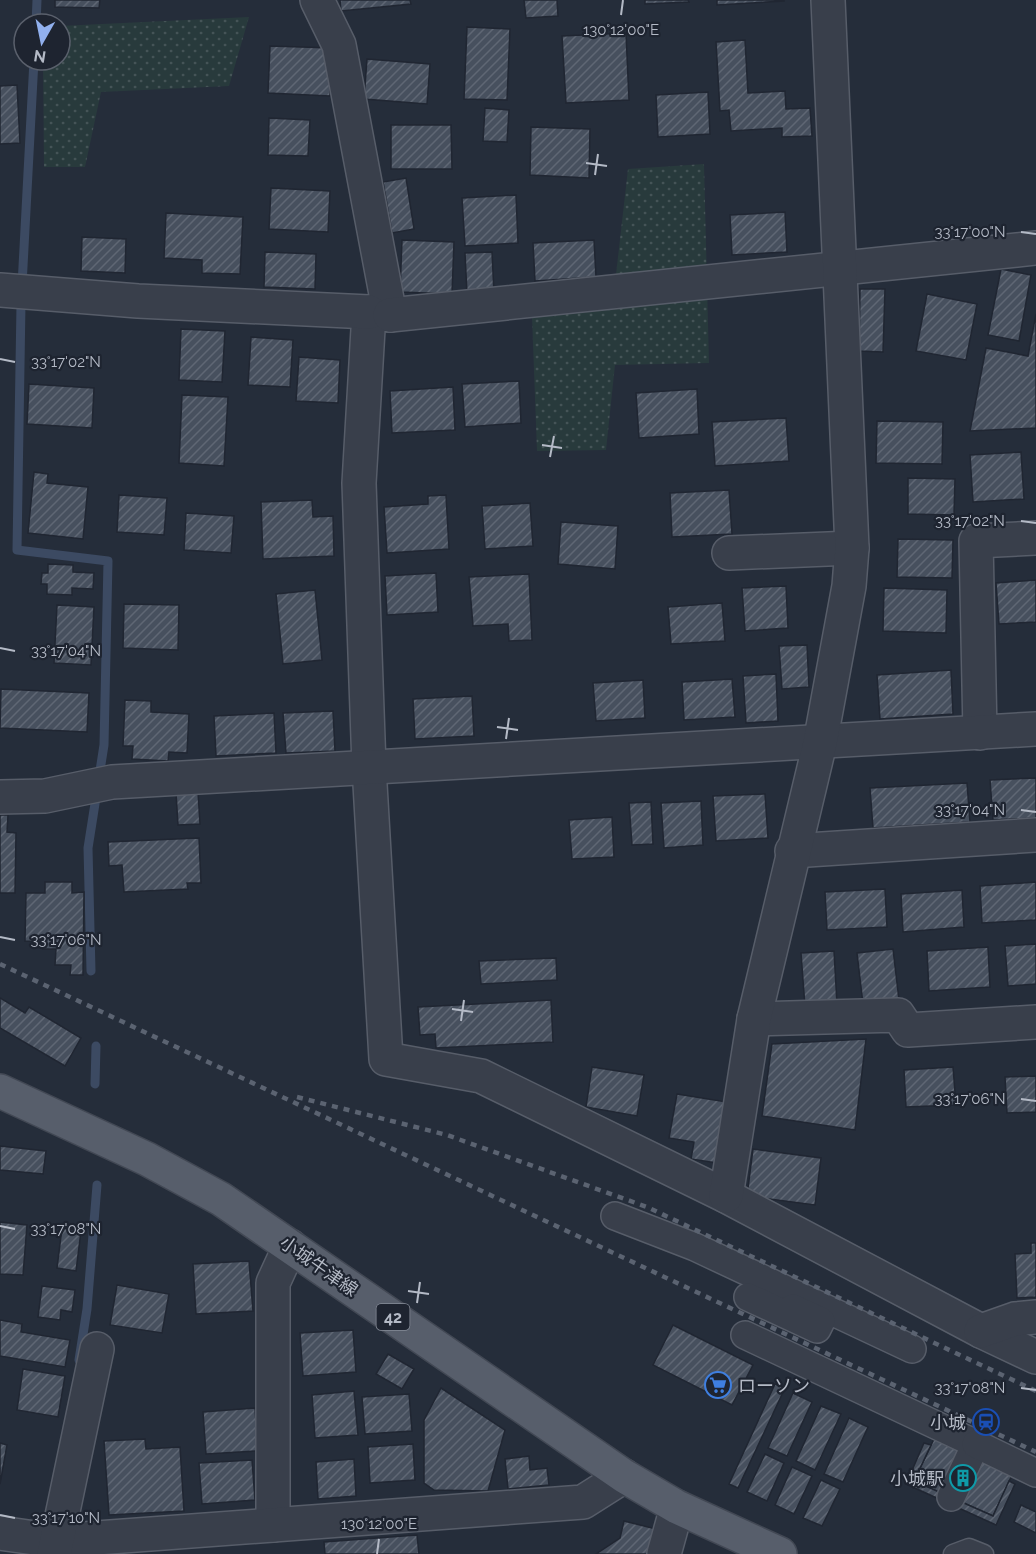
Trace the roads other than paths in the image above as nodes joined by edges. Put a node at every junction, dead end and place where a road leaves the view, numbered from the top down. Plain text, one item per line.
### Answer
1 (317, 0) edge
2 (828, 0) edge
3 (1036, 248) edge
4 (840, 266) junction
5 (14, 291) edge
6 (379, 313) junction
7 (1036, 538) edge
8 (852, 548) junction
9 (729, 553) dead end
10 (1036, 729) edge
11 (980, 733) junction
12 (820, 743) junction
13 (369, 767) junction
14 (0, 797) edge
15 (1036, 835) edge
16 (792, 852) junction
17 (754, 1019) junction
18 (1036, 1022) edge
19 (0, 1091) edge
20 (726, 1196) junction
21 (615, 1216) dead end
22 (290, 1246) junction
23 (756, 1287) junction
24 (1036, 1317) edge
25 (981, 1331) junction
26 (97, 1349) dead end
27 (912, 1349) dead end
28 (1036, 1357) edge
29 (974, 1448) junction
30 (1036, 1473) edge
31 (624, 1476) junction
32 (951, 1497) dead end
33 (677, 1507) junction
34 (273, 1525) junction
35 (0, 1533) edge
36 (49, 1545) edge
37 (664, 1554) edge
38 (780, 1554) edge
39 (953, 1554) edge
40 (984, 1554) edge

1 - 6 street
2 - 4 street
3 - 4 street
4 - 6 street
4 - 8 street
5 - 6 street
6 - 13 street
7 - 11 street
8 - 9 street
8 - 12 street
10 - 11 street
11 - 12 street
12 - 13 street
12 - 16 street
13 - 14 street
13 - 20 street
15 - 16 street
16 - 17 street
17 - 18 street
17 - 20 street
19 - 22 main road, 小城牛津線 / 42
20 - 25 street
21 - 23 street
22 - 31 main road, 小城牛津線 / 42
22 - 34 street
23 - 27 street
23 - 29 street
24 - 25 street
25 - 28 street
26 - 36 street
29 - 30 street
29 - 32 street
31 - 33 main road, 小城牛津線 / 42
31 - 34 street
33 - 37 street
33 - 38 main road, 小城牛津線 / 42
34 - 36 street
35 - 36 street
39 - 40 lane

